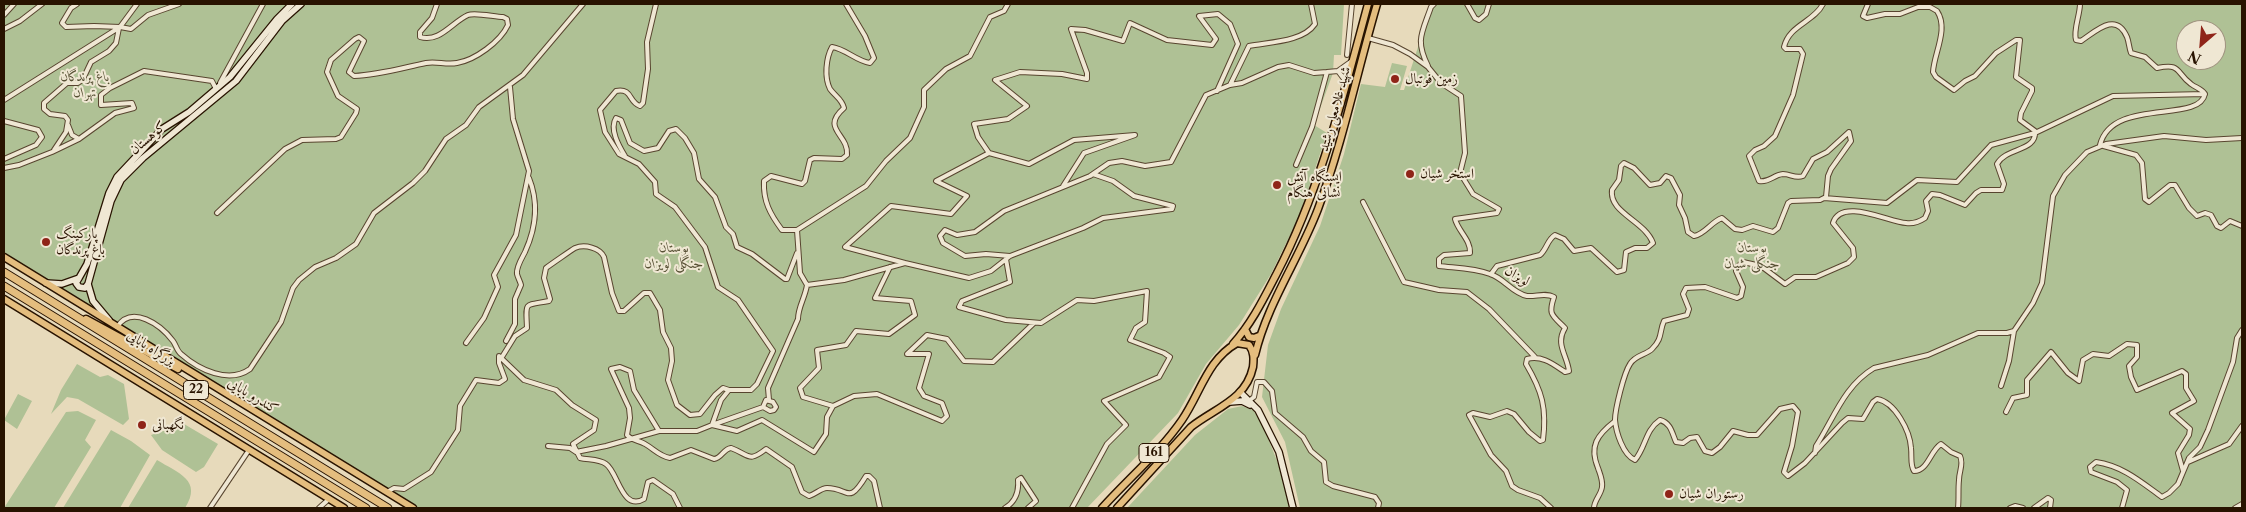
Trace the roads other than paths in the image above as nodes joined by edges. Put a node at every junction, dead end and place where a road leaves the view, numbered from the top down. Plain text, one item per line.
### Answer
1 (14, 4) edge
2 (42, 4) edge
3 (77, 4) edge
4 (137, 4) edge
5 (179, 4) edge
6 (263, 4) edge
7 (292, 4) edge
8 (301, 4) edge
9 (436, 4) edge
10 (584, 4) edge
11 (656, 4) edge
12 (846, 4) edge
13 (1008, 4) edge
14 (1311, 4) edge
15 (1352, 4) edge
16 (1368, 4) edge
17 (1377, 4) edge
18 (1434, 4) edge
19 (1467, 4) edge
20 (1489, 4) edge
21 (1823, 4) edge
22 (1868, 4) edge
23 (2080, 4) edge
24 (4, 15) edge
25 (120, 27) junction
26 (4, 29) edge
27 (1368, 38) junction
28 (1347, 55) dead end
29 (1355, 55) junction
30 (1429, 69) junction
31 (1338, 71) junction
32 (1327, 72) junction
33 (1230, 85) junction
34 (1348, 85) junction
35 (510, 87) junction
36 (216, 89) junction
37 (1217, 91) junction
38 (2205, 94) junction
39 (4, 100) edge
40 (4, 120) edge
41 (68, 125) junction
42 (162, 129) junction
43 (2035, 133) junction
44 (169, 137) junction
45 (2242, 138) edge
46 (79, 139) junction
47 (2100, 146) junction
48 (52, 152) junction
49 (989, 153) junction
50 (625, 157) junction
51 (4, 159) edge
52 (1296, 165) dead end
53 (4, 168) edge
54 (1093, 174) junction
55 (529, 176) junction
56 (1062, 188) junction
57 (1823, 198) junction
58 (1363, 202) dead end
59 (217, 213) dead end
60 (2242, 226) edge
61 (797, 230) junction
62 (798, 251) junction
63 (1008, 257) junction
64 (4, 258) edge
65 (904, 263) junction
66 (890, 267) junction
67 (4, 272) edge
68 (1491, 274) junction
69 (78, 278) junction
70 (44, 282) junction
71 (88, 284) junction
72 (807, 285) junction
73 (4, 286) edge
74 (4, 300) edge
75 (62, 308) junction
76 (1034, 322) junction
77 (115, 325) junction
78 (1245, 329) junction
79 (2242, 330) edge
80 (2014, 331) junction
81 (1259, 336) junction
82 (506, 341) dead end
83 (466, 343) dead end
84 (1230, 347) junction
85 (1254, 356) junction
86 (502, 357) junction
87 (1535, 357) junction
88 (2001, 386) dead end
89 (729, 390) junction
90 (1240, 392) junction
91 (234, 399) junction
92 (769, 400) junction
93 (1250, 400) junction
94 (1230, 402) junction
95 (833, 406) junction
96 (763, 407) junction
97 (1258, 410) junction
98 (2006, 412) dead end
99 (1615, 421) junction
100 (712, 425) junction
101 (2242, 426) edge
102 (660, 430) junction
103 (630, 439) junction
104 (548, 446) dead end
105 (249, 450) junction
106 (576, 452) junction
107 (1815, 453) junction
108 (2188, 462) junction
109 (2183, 471) junction
110 (387, 492) junction
111 (329, 499) junction
112 (2242, 504) edge
113 (1035, 507) edge
114 (210, 508) edge
115 (319, 508) edge
116 (344, 508) edge
117 (366, 508) edge
118 (388, 508) edge
119 (413, 508) edge
120 (680, 508) edge
121 (880, 508) edge
122 (1005, 508) edge
123 (1028, 508) edge
124 (1072, 508) edge
125 (1102, 508) edge
126 (1117, 508) edge
127 (1293, 508) edge
128 (1378, 508) edge
129 (1551, 508) edge
130 (1594, 508) edge
131 (1958, 508) edge
132 (2010, 508) edge
133 (2023, 508) edge
134 (2034, 508) edge
135 (2050, 508) edge
136 (2122, 508) edge
137 (2235, 508) edge

1 - 24 street
2 - 26 street
3 - 25 street
4 - 25 street
5 - 25 street
6 - 36 street
7 - 36 main road, کوهستان
8 - 44 main road, کوهستان
9 - 59 street
10 - 35 street
11 - 50 street
12 - 61 street
13 - 61 street
14 - 33 street
15 - 28 street
16 - 29 main road, شهید غلامعلی رشید
17 - 27 main road, شهید غلامعلی رشید
18 - 30 street
19 - 20 street
21 - 57 street
22 - 43 street
23 - 38 street
25 - 39 street
25 - 41 street
27 - 30 street, لویزان
27 - 81 main road, شهید غلامعلی رشید
29 - 31 street
29 - 34 main road, شهید غلامعلی رشید
30 - 68 street, لویزان
31 - 32 street
31 - 34 street
32 - 33 street
32 - 52 street
33 - 37 street
34 - 78 main road, شهید غلامعلی رشید
35 - 55 street
35 - 77 street
36 - 42 main road, کوهستان
36 - 46 street
37 - 49 street
37 - 54 street
38 - 43 street
38 - 47 street
40 - 51 street
41 - 46 street
41 - 48 street
42 - 44 main road
42 - 69 main road, کوهستان
43 - 57 street
43 - 99 street
44 - 71 main road, کوهستان
45 - 47 street
46 - 48 street
47 - 60 street
47 - 80 street
48 - 53 street
49 - 56 street
49 - 65 street
50 - 62 street
50 - 89 street
54 - 56 street
54 - 63 street
55 - 82 street
55 - 83 street
56 - 63 street
57 - 68 street
58 - 87 street
61 - 62 street
62 - 72 street
63 - 65 street
63 - 76 street
64 - 70 main road, کندرو بابایی
65 - 66 street
66 - 72 street
66 - 95 street
67 - 75 highway, بزرگراه بابایی / 22
68 - 87 street, لویزان
69 - 70 main road
69 - 71 main road
70 - 77 main road, کندرو بابایی
71 - 77 main road
72 - 92 street
73 - 117 highway, بزرگراه بابایی / 22
74 - 105 main road
75 - 91 main road
75 - 118 highway, بزرگراه بابایی / 22
76 - 95 street
76 - 124 street
77 - 91 main road, کندرو بابایی
78 - 81 main road
78 - 84 main road, شهید غلامعلی رشید
79 - 108 street
80 - 88 street
80 - 107 street
81 - 85 main road, شهید غلامعلی رشید
84 - 85 main road
84 - 125 main road, شهید غلامعلی رشید / 161
85 - 90 main road, شهید غلامعلی رشید
86 - 89 street
86 - 106 street
86 - 110 street
87 - 129 street
89 - 100 street
90 - 93 main road
90 - 94 main road, شهید غلامعلی رشید
91 - 110 main road, کندرو بابایی
92 - 96 street
92 - 96 street
93 - 97 main road
93 - 128 street
94 - 97 main road
94 - 126 main road, شهید غلامعلی رشید / 161
95 - 100 street
96 - 100 street
97 - 127 main road
98 - 109 street
99 - 107 street
99 - 130 street
100 - 102 street
101 - 108 street
102 - 103 street
102 - 103 street
103 - 106 street
103 - 121 street
104 - 106 street
105 - 111 main road
105 - 114 street
106 - 120 street
107 - 131 street
108 - 109 street
109 - 136 street
110 - 119 main road, کندرو بابایی
111 - 115 street
111 - 116 main road
112 - 137 street
113 - 122 street
113 - 123 street
132 - 133 street
134 - 135 street

